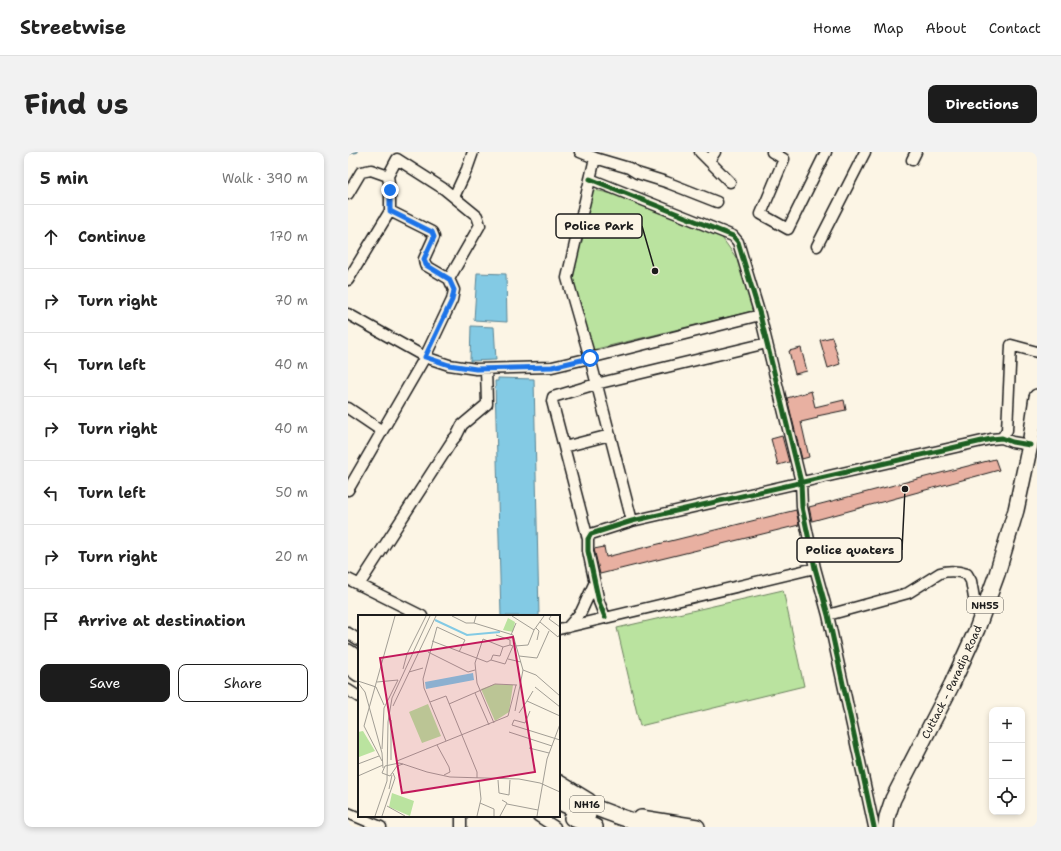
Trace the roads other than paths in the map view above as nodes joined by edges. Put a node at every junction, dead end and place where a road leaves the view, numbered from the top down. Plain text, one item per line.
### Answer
1 (473, 152) edge
2 (580, 152) edge
3 (700, 152) edge
4 (772, 152) edge
5 (826, 152) edge
6 (865, 152) edge
7 (397, 156) edge
8 (712, 156) edge
9 (595, 158) junction
10 (388, 176) junction
11 (590, 179) junction
12 (730, 182) dead end
13 (348, 194) edge
14 (454, 197) junction
15 (717, 202) dead end
16 (390, 211) junction
17 (817, 246) dead end
18 (449, 279) junction
19 (348, 280) edge
20 (348, 314) edge
21 (760, 315) junction
22 (767, 343) junction
23 (1037, 352) edge
24 (425, 357) junction
25 (590, 358) junction
26 (486, 369) junction
27 (596, 384) junction
28 (1037, 396) edge
29 (348, 408) edge
30 (382, 431) junction
31 (610, 435) junction
32 (1033, 437) edge
33 (1002, 438) junction
34 (564, 447) junction
35 (801, 482) junction
36 (348, 490) edge
37 (632, 521) junction
38 (588, 539) junction
39 (815, 568) junction
40 (348, 579) edge
41 (594, 584) junction
42 (359, 585) junction
43 (984, 610) junction
44 (828, 614) junction
45 (420, 615) edge
46 (605, 617) junction
47 (564, 628) edge
48 (348, 633) edge
49 (358, 639) edge
50 (348, 652) edge
51 (358, 658) edge
52 (348, 666) edge
53 (358, 673) edge
54 (348, 690) edge
55 (358, 696) edge
56 (560, 781) edge
57 (560, 790) edge
58 (892, 799) junction
59 (560, 802) edge
60 (348, 813) edge
61 (560, 813) edge
62 (540, 817) edge
63 (619, 821) edge
64 (381, 827) edge
65 (555, 827) edge
66 (595, 827) edge
67 (653, 827) edge
68 (697, 827) edge
69 (874, 827) edge
70 (886, 827) edge
71 (898, 827) edge

1 - 14 street
2 - 9 street
3 - 8 street
4 - 5 street
6 - 17 street
7 - 10 street
7 - 14 street
8 - 12 street
9 - 11 street
9 - 15 street
10 - 13 street
10 - 16 street
11 - 21 street
11 - 25 street
14 - 18 street
16 - 18 street
16 - 19 street
18 - 24 street
20 - 24 street
21 - 22 street
21 - 25 street
22 - 27 street
22 - 35 street
23 - 33 street
24 - 26 street
24 - 30 street
25 - 26 street
25 - 27 street
26 - 42 street
27 - 31 street
27 - 34 street
28 - 32 highway, Cuttack - Paradip Road / NH55
29 - 30 street
30 - 36 street
31 - 34 street
31 - 37 street
32 - 33 street
32 - 43 highway, Cuttack - Paradip Road / NH55
33 - 35 street
34 - 38 street
35 - 37 street
35 - 39 street
37 - 38 street
38 - 41 street
39 - 44 street
39 - 46 street
40 - 42 street
41 - 46 street
41 - 47 street
42 - 45 street
43 - 44 street
43 - 58 highway, Cuttack - Paradip Road / NH55
44 - 69 street
46 - 47 street
48 - 49 street
50 - 51 highway
52 - 53 highway
54 - 55 street
56 - 63 street
57 - 63 highway, NH16
58 - 70 highway, Cuttack - Paradip Road / NH55
58 - 71 highway
59 - 63 highway, NH16
60 - 64 street
61 - 66 highway
62 - 65 street
63 - 67 highway, NH16
63 - 68 highway

